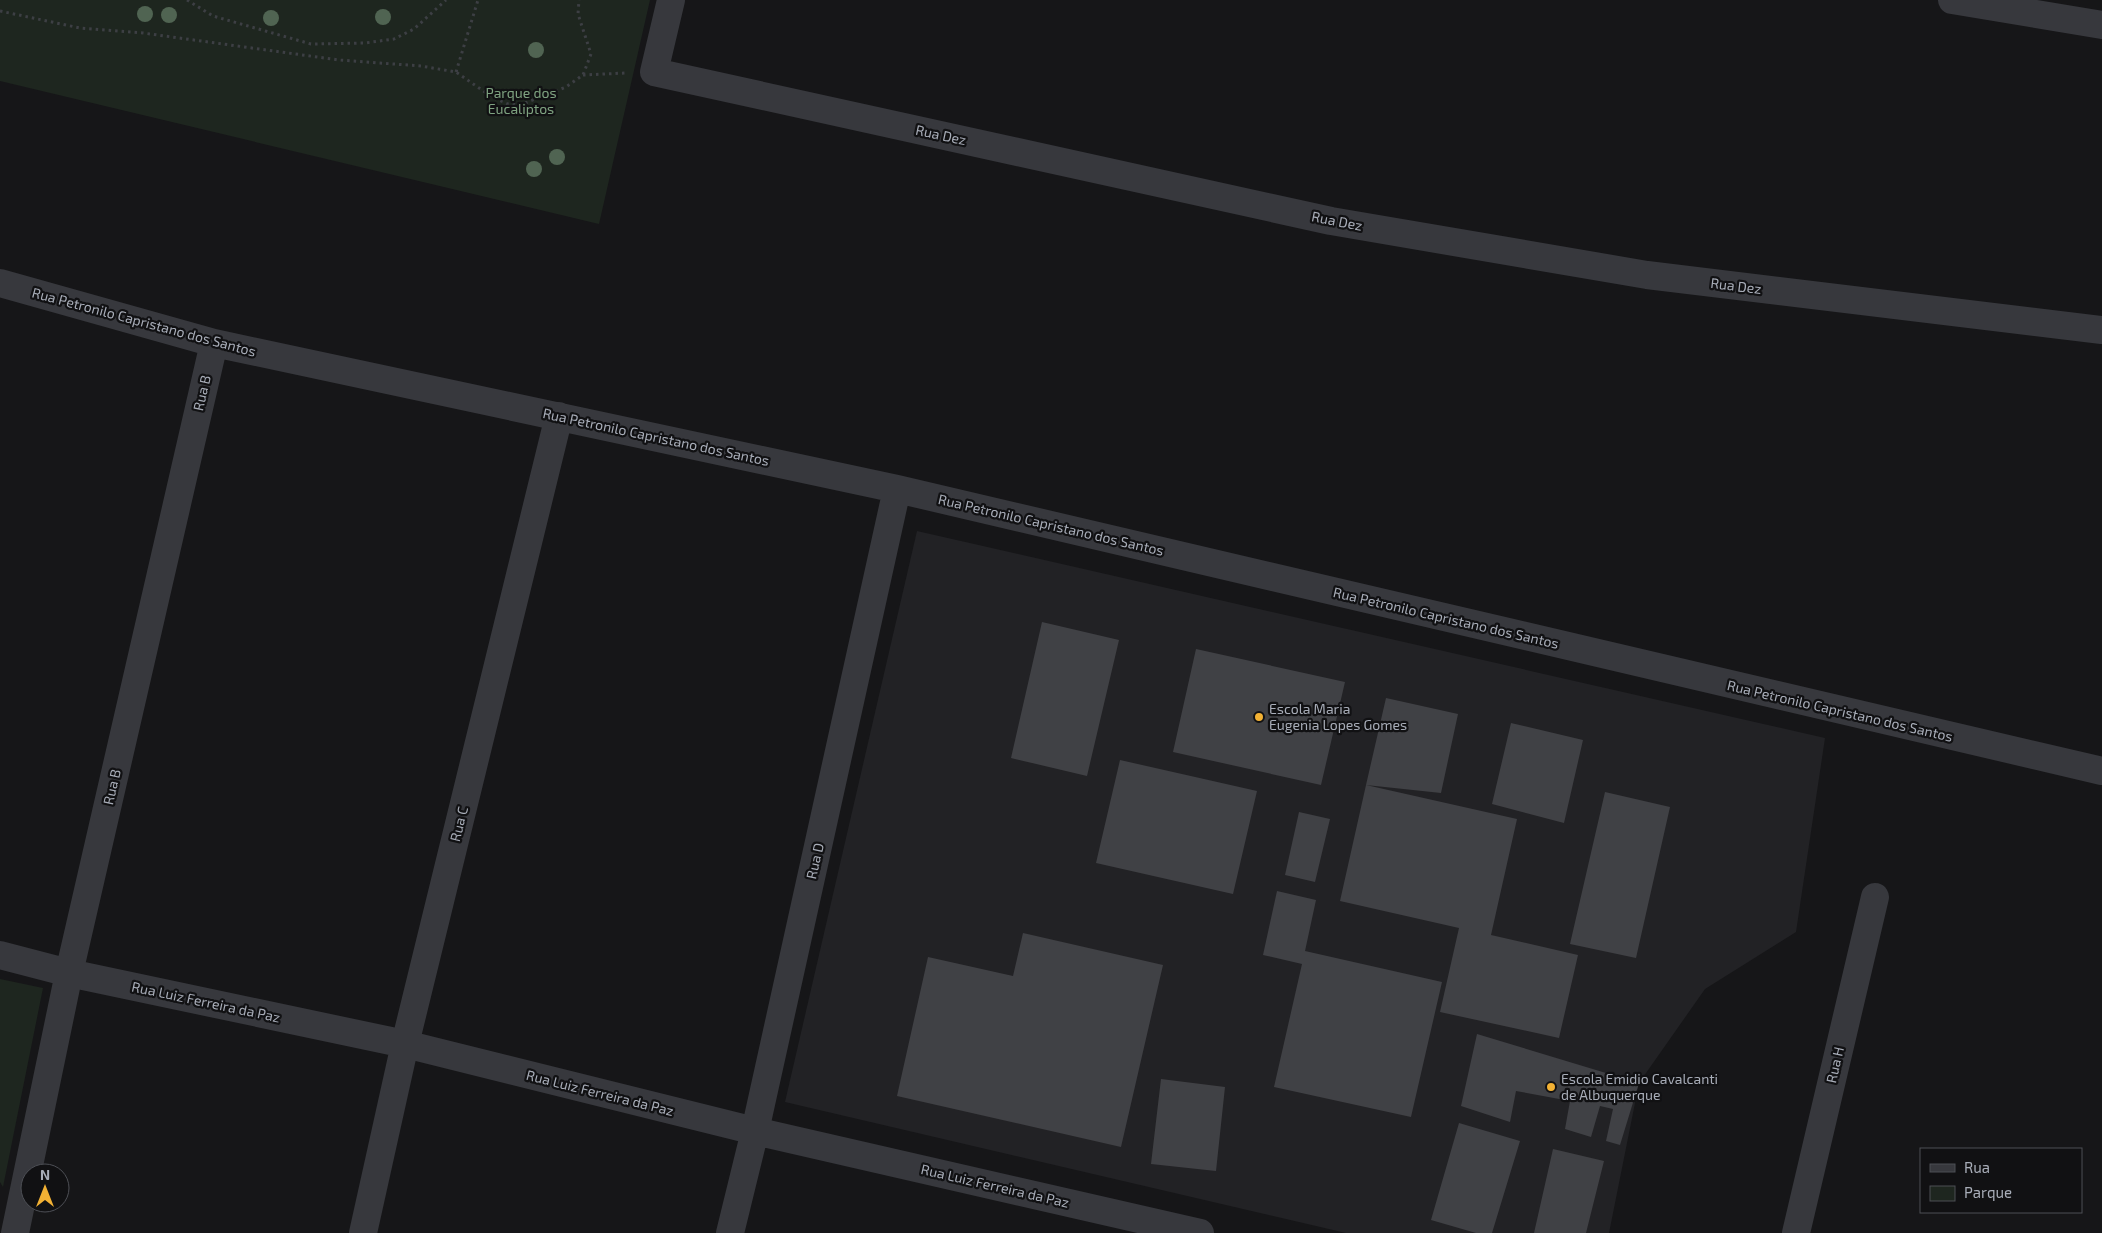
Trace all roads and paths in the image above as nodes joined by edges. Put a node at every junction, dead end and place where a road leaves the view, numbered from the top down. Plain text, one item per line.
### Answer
1 (187, 0) edge
2 (446, 0) edge
3 (478, 0) edge
4 (579, 0) edge
5 (671, 0) edge
6 (1952, 0) edge
7 (0, 11) edge
8 (2102, 25) edge
9 (456, 72) junction
10 (654, 72) junction
11 (583, 75) junction
12 (0, 283) edge
13 (2102, 330) edge
14 (214, 343) junction
15 (559, 416) junction
16 (897, 489) junction
17 (2102, 771) edge
18 (1875, 897) dead end
19 (0, 955) edge
20 (69, 973) junction
21 (405, 1044) junction
22 (755, 1131) junction
23 (15, 1233) edge
24 (363, 1233) edge
25 (730, 1233) edge
26 (1200, 1233) edge
27 (1796, 1233) edge

1 - 2 path
3 - 9 path
4 - 11 path
5 - 10 street
6 - 8 street
7 - 9 path
9 - 11 path
10 - 11 path
10 - 13 street, Rua Dez
12 - 14 street, Rua Petronilo Capristano dos Santos
14 - 15 street, Rua Petronilo Capristano dos Santos
14 - 20 street, Rua B
15 - 16 street, Rua Petronilo Capristano dos Santos
15 - 21 street, Rua C
16 - 17 street, Rua Petronilo Capristano dos Santos
16 - 22 street, Rua D
18 - 27 street, Rua H
19 - 20 street, Rua Luiz Ferreira da Paz
20 - 21 street, Rua Luiz Ferreira da Paz
20 - 23 street, Rua B
21 - 22 street, Rua Luiz Ferreira da Paz
21 - 24 street, Rua C
22 - 25 street, Rua D
22 - 26 street, Rua Luiz Ferreira da Paz

